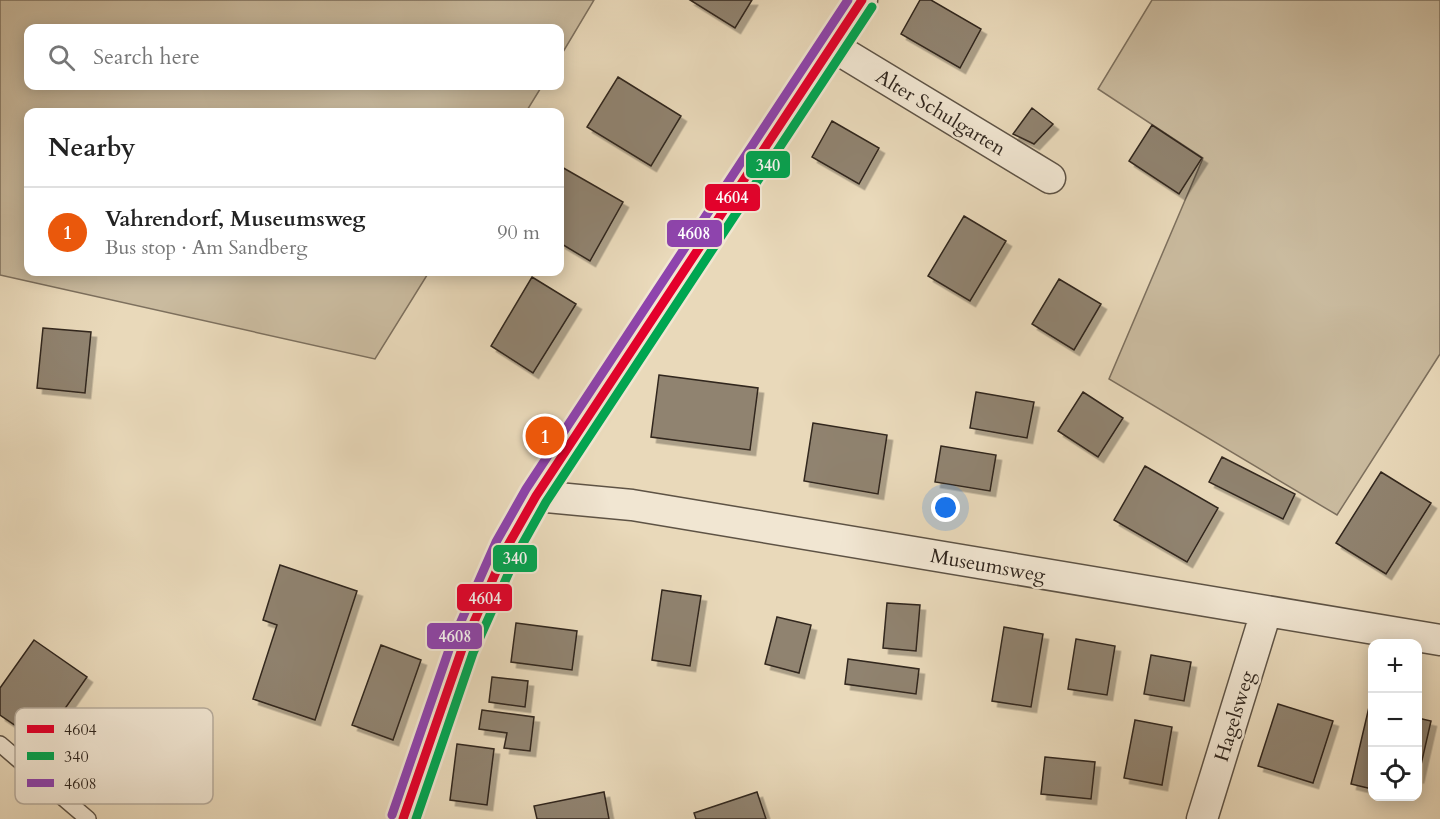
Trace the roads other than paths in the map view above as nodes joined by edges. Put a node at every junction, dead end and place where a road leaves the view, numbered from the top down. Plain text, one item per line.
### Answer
1 (862, 0) edge
2 (832, 46) junction
3 (1050, 178) dead end
4 (536, 496) junction
5 (1266, 612) junction
6 (1440, 640) edge
7 (0, 744) edge
8 (15, 757) edge
9 (70, 804) edge
10 (88, 819) edge
11 (403, 819) edge
12 (1202, 819) edge

1 - 2 street
2 - 3 street, Alter Schulgarten
2 - 4 street
4 - 5 street, Museumsweg
4 - 11 street
5 - 6 street, Museumsweg
5 - 12 street, Hagelsweg
7 - 8 lane
9 - 10 lane

